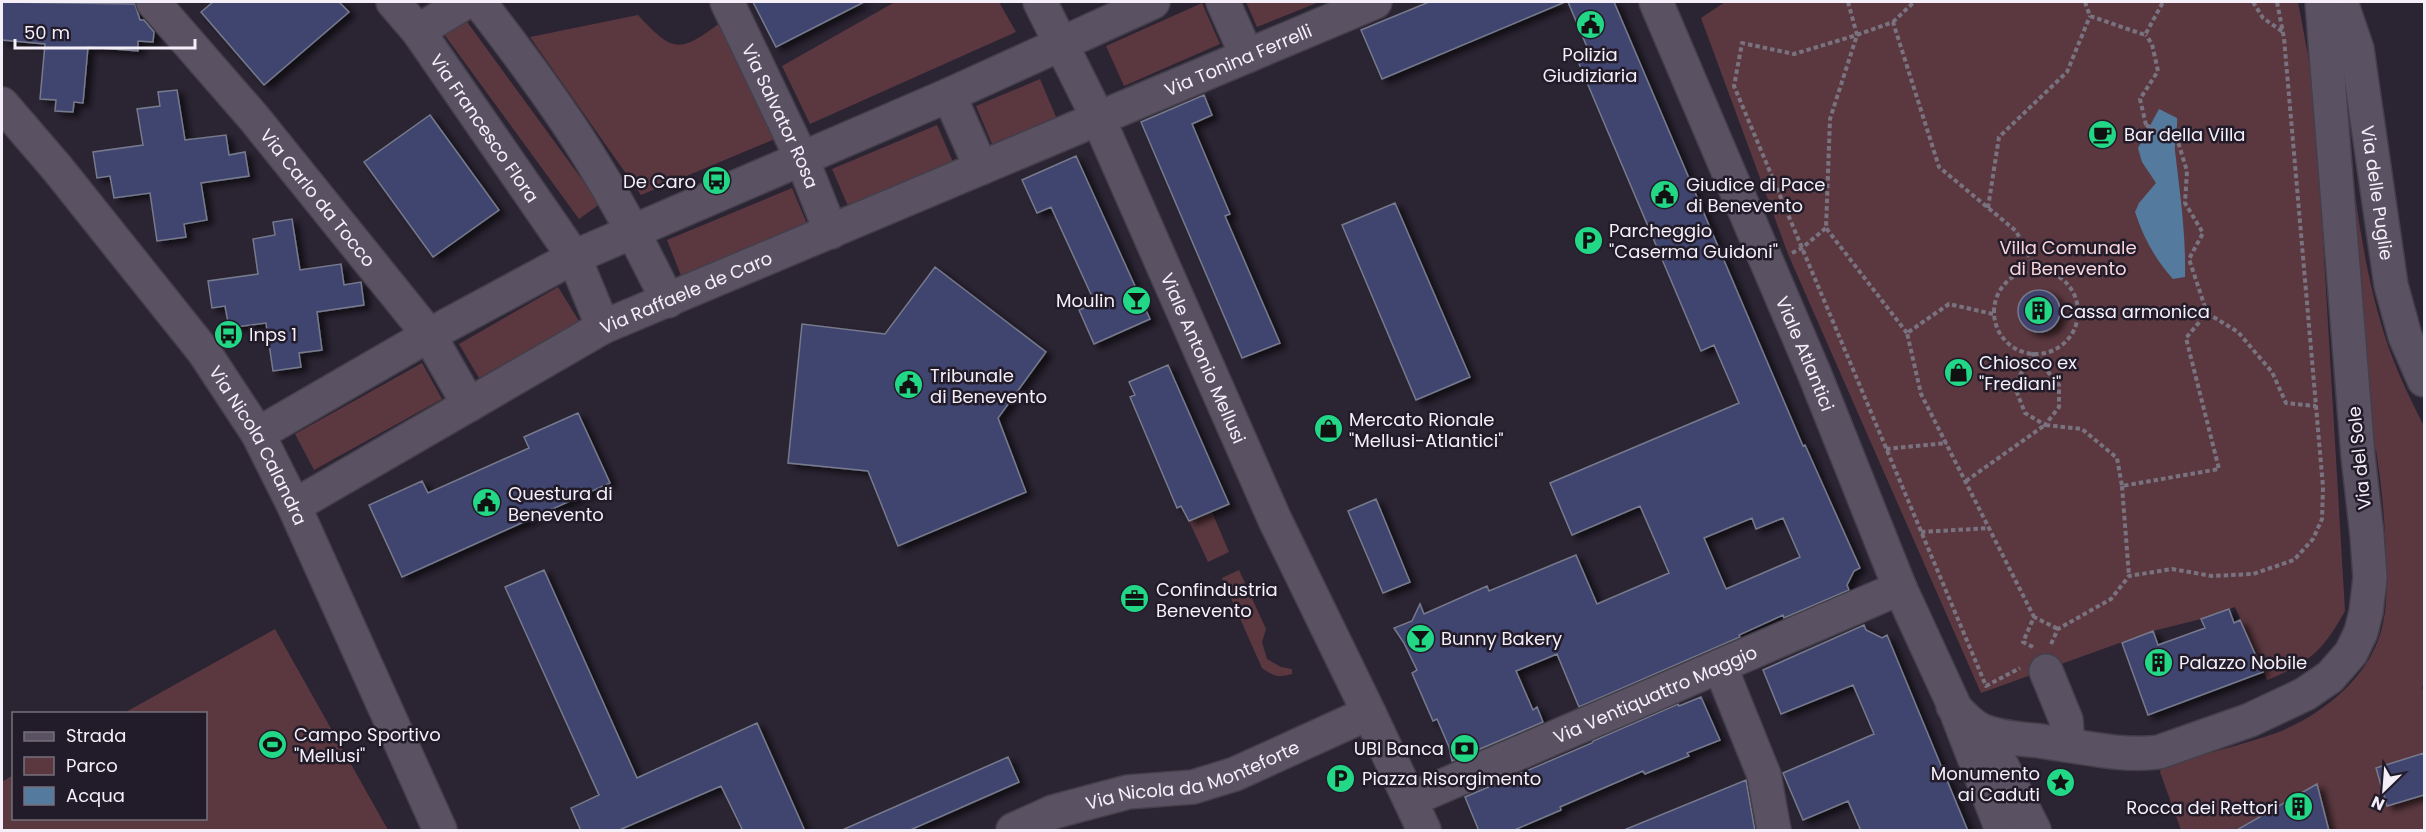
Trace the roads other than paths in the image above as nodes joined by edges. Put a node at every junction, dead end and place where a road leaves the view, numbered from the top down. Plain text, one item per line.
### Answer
1 (153, 2) edge
2 (393, 2) edge
3 (466, 2) edge
4 (479, 2) edge
5 (727, 2) edge
6 (1040, 2) edge
7 (1153, 2) edge
8 (1223, 2) edge
9 (1375, 2) edge
10 (1656, 2) edge
11 (2322, 2) edge
12 (2341, 2) edge
13 (418, 31) junction
14 (1060, 45) junction
15 (1247, 56) junction
16 (949, 95) junction
17 (2, 104) edge
18 (1098, 118) junction
19 (802, 159) junction
20 (981, 168) junction
21 (633, 231) junction
22 (831, 232) junction
23 (574, 257) junction
24 (668, 301) junction
25 (603, 327) junction
26 (429, 335) junction
27 (2424, 380) edge
28 (469, 405) junction
29 (258, 434) junction
30 (294, 506) junction
31 (1900, 588) junction
32 (2040, 660) road end
33 (1720, 666) junction
34 (1953, 706) junction
35 (1369, 713) junction
36 (1982, 731) junction
37 (2068, 745) junction
38 (1410, 800) junction
39 (441, 831) edge
40 (1013, 831) edge
41 (1424, 831) edge
42 (1774, 831) edge
43 (2002, 831) edge
44 (2034, 831) edge

1 - 26 street, Via Carlo da Tocco
2 - 13 street, Via Francesco Flora
3 - 13 street
4 - 21 street
5 - 19 street, Via Salvator Rosa
6 - 14 street, Viale Antonio Mellusi
7 - 14 street
8 - 15 street
9 - 15 street, Via Tonina Ferrelli
10 - 31 street, Viale Atlantici
11 - 37 street, Via del Sole
12 - 27 street, Via delle Puglie
13 - 23 street, Via Francesco Flora
14 - 16 street
14 - 18 street, Viale Antonio Mellusi
15 - 18 street, Via Tonina Ferrelli
16 - 19 street
16 - 20 street
17 - 29 street, Via Nicola Calandra
18 - 20 street, Via Raffaele de Caro
18 - 35 street, Viale Antonio Mellusi
19 - 21 street
19 - 22 street, Via Salvator Rosa
20 - 22 street, Via Raffaele de Caro
21 - 23 street
21 - 24 street
22 - 24 street, Via Raffaele de Caro
23 - 25 street, Via Francesco Flora
23 - 26 street
24 - 25 street, Via Raffaele de Caro
25 - 28 street, Via Raffaele de Caro
26 - 28 street, Via Carlo da Tocco
26 - 29 street
28 - 30 street, Via Raffaele de Caro
29 - 30 street, Via Nicola Calandra
30 - 39 street, Via Nicola Calandra
31 - 33 street, Via Ventiquattro Maggio
31 - 34 street, Viale Atlantici
32 - 37 street
33 - 38 street, Via Ventiquattro Maggio
33 - 42 street
34 - 36 street
34 - 43 street, Viale Atlantici
35 - 38 street
35 - 40 street, Via Nicola da Monteforte
36 - 37 street, Via del Sole
36 - 44 street
38 - 41 street

